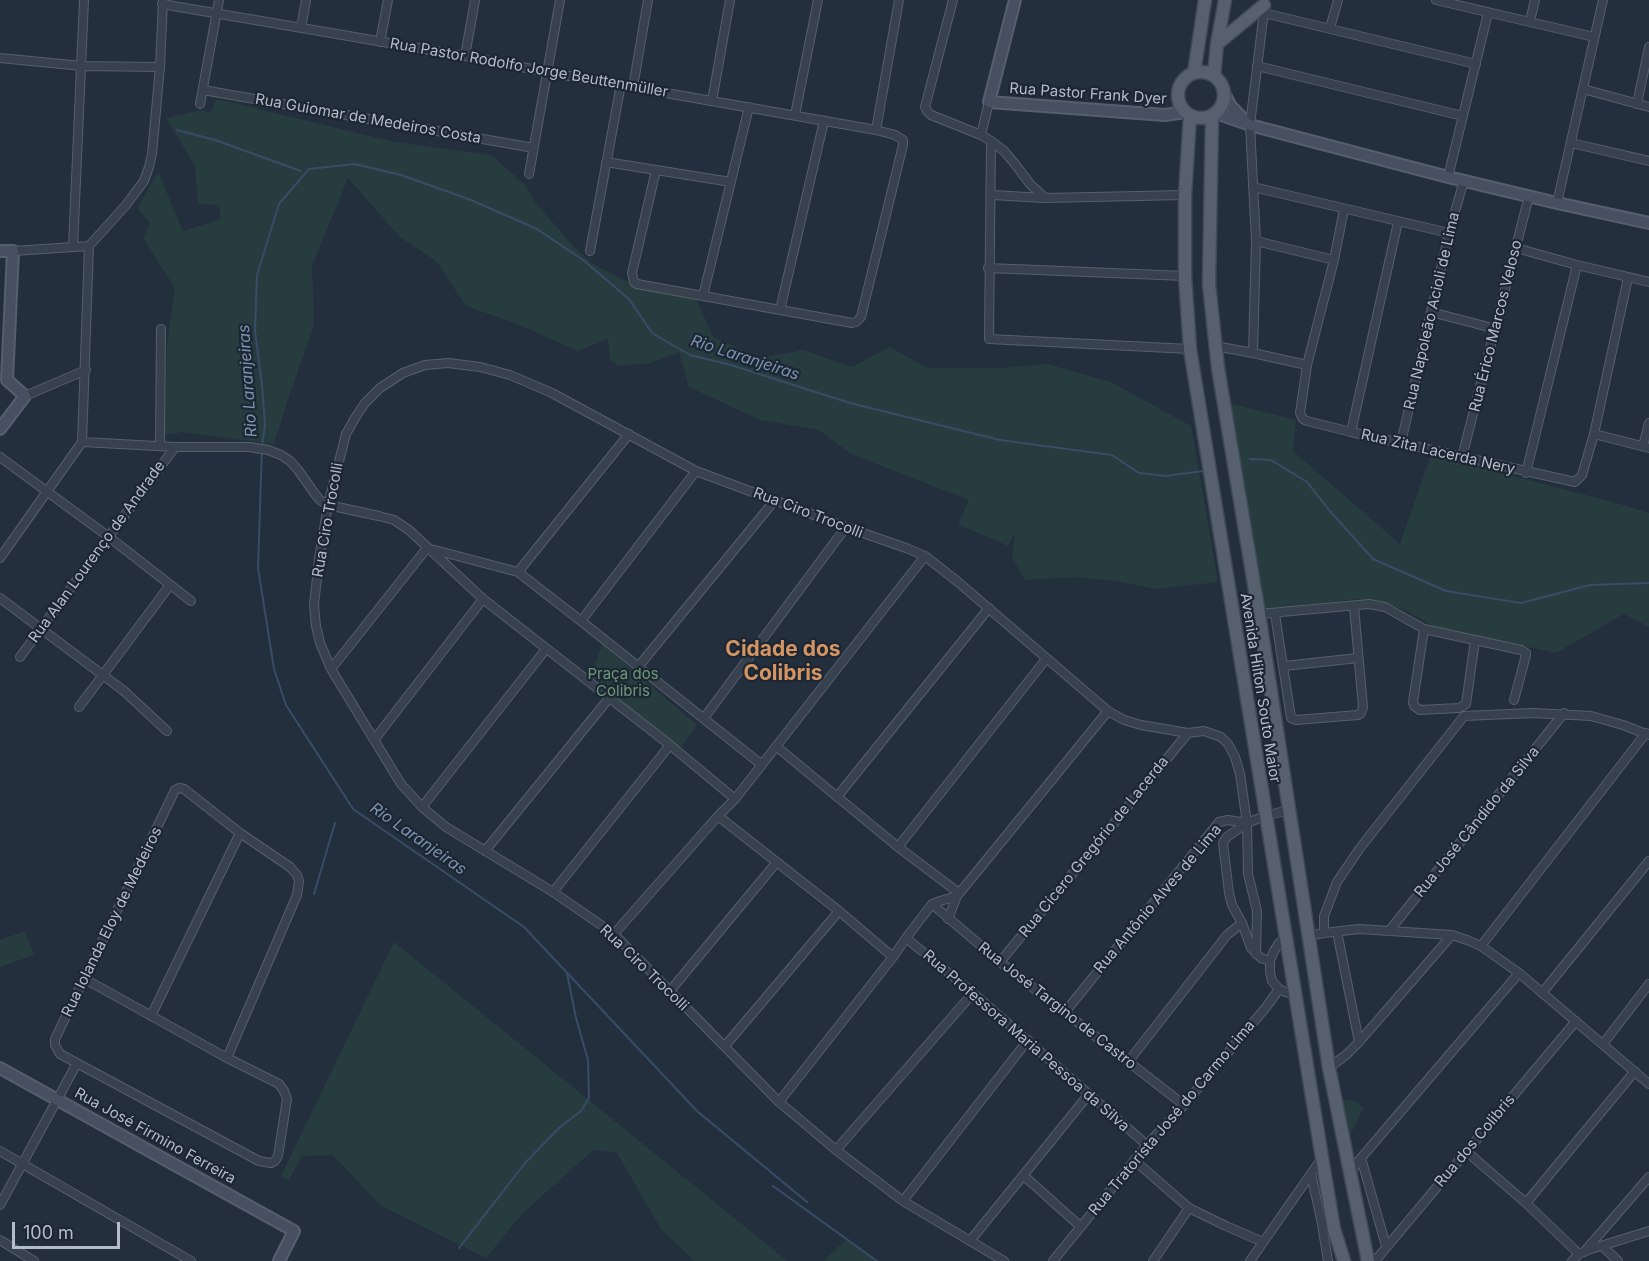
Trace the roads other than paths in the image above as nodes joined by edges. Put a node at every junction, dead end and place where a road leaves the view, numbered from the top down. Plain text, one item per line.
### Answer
1 (84, 0) edge
2 (219, 0) edge
3 (306, 0) edge
4 (388, 0) edge
5 (475, 0) edge
6 (560, 0) edge
7 (648, 0) edge
8 (730, 0) edge
9 (818, 0) edge
10 (899, 0) edge
11 (953, 0) edge
12 (1015, 0) edge
13 (1205, 0) edge
14 (1226, 0) edge
15 (1338, 0) edge
16 (1436, 0) edge
17 (1535, 0) edge
18 (1603, 0) edge
19 (162, 2) edge
20 (1265, 6) edge
21 (216, 13) junction
22 (1488, 13) junction
23 (1530, 21) junction
24 (301, 28) junction
25 (1330, 28) junction
26 (1594, 37) junction
27 (380, 42) junction
28 (1217, 44) junction
29 (1649, 47) edge
30 (465, 56) junction
31 (0, 58) edge
32 (1476, 64) junction
33 (82, 66) junction
34 (1257, 66) junction
35 (160, 67) junction
36 (548, 72) junction
37 (1194, 73) junction
38 (1214, 76) junction
39 (621, 84) junction
40 (633, 87) junction
41 (1583, 89) junction
42 (202, 90) junction
43 (1225, 95) junction
44 (712, 101) junction
45 (989, 102) junction
46 (200, 104) dead end
47 (1637, 104) junction
48 (749, 107) junction
49 (1649, 107) edge
50 (1187, 114) junction
51 (1214, 115) junction
52 (795, 116) junction
53 (1463, 116) junction
54 (824, 121) junction
55 (1250, 125) junction
56 (876, 130) junction
57 (981, 135) junction
58 (991, 141) junction
59 (1571, 143) junction
60 (534, 148) junction
61 (1649, 161) edge
62 (606, 162) junction
63 (656, 170) junction
64 (529, 174) dead end
65 (1448, 177) junction
66 (1464, 180) junction
67 (731, 182) junction
68 (1253, 187) junction
69 (992, 195) junction
70 (1185, 195) junction
71 (1529, 196) junction
72 (1045, 198) junction
73 (1557, 203) junction
74 (1344, 209) junction
75 (1398, 222) junction
76 (1649, 223) edge
77 (1449, 233) junction
78 (1256, 241) junction
79 (89, 246) junction
80 (73, 247) junction
81 (1516, 248) junction
82 (0, 250) edge
83 (13, 250) junction
84 (590, 252) dead end
85 (1334, 260) junction
86 (1577, 265) junction
87 (988, 268) junction
88 (1185, 276) junction
89 (1628, 278) junction
90 (1649, 282) edge
91 (704, 296) junction
92 (780, 310) junction
93 (1431, 312) junction
94 (161, 329) dead end
95 (1496, 329) junction
96 (1215, 346) junction
97 (1190, 349) junction
98 (1253, 353) junction
99 (1307, 365) junction
100 (86, 370) junction
101 (4, 377) edge
102 (25, 396) junction
103 (1649, 423) edge
104 (0, 429) edge
105 (1351, 432) junction
106 (629, 434) junction
107 (1594, 434) junction
108 (82, 442) junction
109 (1401, 443) junction
110 (160, 445) junction
111 (175, 447) junction
112 (1646, 447) edge
113 (0, 457) edge
114 (1462, 457) junction
115 (696, 471) junction
116 (1526, 473) junction
117 (48, 492) junction
118 (775, 500) junction
119 (328, 505) junction
120 (846, 527) junction
121 (109, 537) junction
122 (427, 548) junction
123 (925, 556) junction
124 (0, 558) edge
125 (518, 572) junction
126 (170, 585) junction
127 (0, 598) edge
128 (483, 599) junction
129 (191, 601) dead end
130 (1354, 607) junction
131 (988, 608) junction
132 (1259, 614) junction
133 (1275, 614) junction
134 (581, 621) junction
135 (41, 629) junction
136 (1424, 629) junction
137 (1475, 640) junction
138 (546, 649) junction
139 (20, 657) dead end
140 (1358, 658) junction
141 (1046, 659) junction
142 (1284, 666) junction
143 (638, 667) junction
144 (331, 669) junction
145 (103, 675) junction
146 (609, 697) junction
147 (1514, 700) dead end
148 (79, 707) dead end
149 (1108, 711) junction
150 (1564, 713) junction
151 (704, 718) junction
152 (167, 731) dead end
153 (1188, 732) junction
154 (1648, 734) edge
155 (374, 740) junction
156 (670, 745) junction
157 (777, 747) junction
158 (762, 765) junction
159 (837, 797) junction
160 (735, 799) junction
161 (422, 807) junction
162 (1289, 810) junction
163 (717, 816) junction
164 (1265, 816) junction
165 (1247, 823) junction
166 (240, 832) junction
167 (898, 847) junction
168 (485, 851) junction
169 (1649, 861) edge
170 (776, 863) junction
171 (553, 892) junction
172 (958, 895) junction
173 (932, 904) junction
174 (839, 911) junction
175 (948, 919) junction
176 (1242, 923) junction
177 (1389, 931) junction
178 (1337, 932) junction
179 (1324, 933) junction
180 (614, 934) junction
181 (1452, 935) junction
182 (1309, 936) junction
183 (1286, 937) junction
184 (906, 938) junction
185 (1481, 946) junction
186 (1256, 954) junction
187 (893, 957) junction
188 (1270, 961) junction
189 (1000, 962) junction
190 (1519, 973) junction
191 (85, 979) junction
192 (1649, 984) edge
193 (1279, 989) junction
194 (670, 991) junction
195 (973, 993) junction
196 (1542, 993) junction
197 (1296, 994) junction
198 (1065, 1012) junction
199 (151, 1016) junction
200 (1576, 1021) junction
201 (1028, 1040) junction
202 (1304, 1040) junction
203 (1359, 1042) junction
204 (1603, 1044) junction
205 (725, 1046) junction
206 (1327, 1053) junction
207 (227, 1058) junction
208 (1128, 1062) junction
209 (77, 1063) junction
210 (0, 1068) edge
211 (1329, 1068) junction
212 (1635, 1071) junction
213 (1310, 1080) junction
214 (1649, 1084) edge
215 (1333, 1089) junction
216 (1089, 1094) junction
217 (58, 1099) junction
218 (779, 1102) junction
219 (1185, 1106) junction
220 (1147, 1145) junction
221 (836, 1150) junction
222 (0, 1151) edge
223 (1467, 1152) junction
224 (1322, 1158) junction
225 (1361, 1158) junction
226 (1134, 1160) junction
227 (23, 1164) junction
228 (1350, 1173) junction
229 (1311, 1174) junction
230 (1023, 1175) junction
231 (1649, 1177) edge
232 (903, 1201) junction
233 (1526, 1203) junction
234 (0, 1205) edge
235 (1189, 1208) junction
236 (1081, 1227) junction
237 (1649, 1231) edge
238 (0, 1240) edge
239 (970, 1241) junction
240 (1263, 1242) junction
241 (1386, 1246) junction
242 (1602, 1246) junction
243 (1582, 1253) junction
244 (34, 1261) edge
245 (191, 1261) edge
246 (279, 1261) edge
247 (1004, 1261) edge
248 (1053, 1261) edge
249 (1153, 1261) edge
250 (1250, 1261) edge
251 (1328, 1261) edge
252 (1344, 1261) edge
253 (1368, 1261) edge
254 (1375, 1261) edge
255 (1572, 1261) edge
256 (1618, 1261) edge

1 - 33 street
2 - 21 street
3 - 24 street
4 - 27 street
5 - 30 street
6 - 36 street
7 - 40 street
8 - 44 street
9 - 52 street
10 - 56 street
11 - 57 street
12 - 45 main road
13 - 37 main road
14 - 28 main road
15 - 25 street
16 - 22 street
17 - 23 street
18 - 26 street
19 - 21 street, Rua Pastor Rodolfo Jorge Beuttenmüller
19 - 35 street
20 - 25 street
20 - 28 main road
20 - 34 street
21 - 24 street, Rua Pastor Rodolfo Jorge Beuttenmüller
21 - 42 street
22 - 23 street
22 - 32 street
23 - 26 street
24 - 27 street, Rua Pastor Rodolfo Jorge Beuttenmüller
25 - 32 street
26 - 41 street
27 - 30 street, Rua Pastor Rodolfo Jorge Beuttenmüller
28 - 38 main road
29 - 47 street
30 - 36 street, Rua Pastor Rodolfo Jorge Beuttenmüller
31 - 33 street
32 - 53 street
33 - 35 street
33 - 80 street
34 - 53 street
34 - 55 street
35 - 79 street
36 - 39 street, Rua Pastor Rodolfo Jorge Beuttenmüller
36 - 60 street
37 - 38 main road
37 - 50 main road
38 - 43 main road
39 - 40 street, Rua Pastor Rodolfo Jorge Beuttenmüller
39 - 62 street
40 - 44 street, Rua Pastor Rodolfo Jorge Beuttenmüller
41 - 47 street
41 - 59 street
42 - 46 street
42 - 60 street, Rua Guiomar de Medeiros Costa
43 - 51 main road
43 - 55 main road
44 - 48 street, Rua Pastor Rodolfo Jorge Beuttenmüller
45 - 50 main road, Rua Pastor Frank Dyer
45 - 57 street
47 - 49 street
48 - 52 street, Rua Pastor Rodolfo Jorge Beuttenmüller
48 - 67 street
50 - 51 main road
50 - 70 main road, Avenida Hilton Souto Maior
51 - 55 main road
51 - 96 main road, Avenida Hilton Souto Maior
52 - 54 street, Rua Pastor Rodolfo Jorge Beuttenmüller
53 - 65 street
54 - 56 street, Rua Pastor Rodolfo Jorge Beuttenmüller
54 - 92 street
55 - 65 main road
55 - 68 street
56 - 92 street, Rua Pastor Rodolfo Jorge Beuttenmüller
57 - 58 street
58 - 69 street
58 - 72 street
59 - 61 street
59 - 73 street
60 - 64 street
62 - 63 street
62 - 84 street
63 - 67 street
63 - 91 street
65 - 66 main road
66 - 71 main road
66 - 77 street, Rua Napoleão Acioli de Lima
67 - 91 street
68 - 74 street
68 - 78 street
69 - 72 street
69 - 87 street
70 - 72 street
70 - 88 main road, Avenida Hilton Souto Maior
71 - 73 main road
71 - 81 street, Rua Érico Marcos Veloso
73 - 76 main road
74 - 75 street
74 - 85 street
75 - 77 street
75 - 105 street
77 - 93 street, Rua Napoleão Acioli de Lima
78 - 85 street
78 - 98 street
79 - 80 street
79 - 100 street
80 - 83 street
81 - 86 street
81 - 95 street, Rua Érico Marcos Veloso
82 - 83 main road
83 - 101 main road
85 - 99 street
86 - 89 street
86 - 116 street
87 - 88 street
87 - 97 street
88 - 97 main road, Avenida Hilton Souto Maior
89 - 90 street
89 - 107 street
91 - 92 street
93 - 95 street
93 - 109 street, Rua Napoleão Acioli de Lima
94 - 110 street
95 - 114 street, Rua Érico Marcos Veloso
96 - 98 street
96 - 132 main road, Avenida Hilton Souto Maior
97 - 164 main road, Avenida Hilton Souto Maior
98 - 99 street
99 - 105 street, Rua Zita Lacerda Nery
100 - 102 street
100 - 108 street
101 - 102 main road
102 - 104 main road
103 - 112 street
105 - 109 street, Rua Zita Lacerda Nery
106 - 115 street, Rua Ciro Trocolli
106 - 119 street, Rua Ciro Trocolli
106 - 125 street
107 - 112 street
107 - 116 street, Rua Zita Lacerda Nery
108 - 110 street
108 - 117 street
109 - 114 street, Rua Zita Lacerda Nery
110 - 111 street
111 - 119 street
111 - 121 street, Rua Alan Lourenço de Andrade
113 - 117 street
114 - 116 street, Rua Zita Lacerda Nery
115 - 118 street, Rua Ciro Trocolli
115 - 134 street
117 - 121 street
117 - 124 street
118 - 120 street, Rua Ciro Trocolli
118 - 143 street
119 - 122 street
119 - 144 street, Rua Ciro Trocolli
120 - 123 street, Rua Ciro Trocolli
120 - 151 street
121 - 126 street
121 - 135 street, Rua Alan Lourenço de Andrade
122 - 125 street
122 - 128 street
122 - 144 street
123 - 131 street, Rua Ciro Trocolli
123 - 157 street
125 - 134 street
126 - 129 street
126 - 145 street
127 - 135 street
128 - 138 street
128 - 155 street
130 - 133 street
130 - 136 street
130 - 140 street, Avenida Hilton Souto Maior
131 - 141 street, Rua Ciro Trocolli
131 - 159 street
132 - 133 street
132 - 162 main road, Avenida Hilton Souto Maior
133 - 142 street, Avenida Hilton Souto Maior
134 - 143 street
135 - 139 street, Rua Alan Lourenço de Andrade
135 - 145 street
136 - 137 street
136 - 137 street
137 - 147 street
138 - 146 street
138 - 161 street
140 - 142 street
140 - 142 street, Avenida Hilton Souto Maior
141 - 149 street, Rua Ciro Trocolli
141 - 167 street
143 - 151 street
144 - 155 street, Rua Ciro Trocolli
145 - 148 street
145 - 152 street
146 - 156 street
146 - 168 street
149 - 153 street, Rua Ciro Trocolli
149 - 172 street
150 - 154 street
150 - 177 street, Rua José Cândido da Silva
150 - 179 street
151 - 158 street
153 - 165 street, Rua Ciro Trocolli
153 - 189 street, Rua Cícero Gregório de Lacerda
154 - 185 street
155 - 161 street, Rua Ciro Trocolli
156 - 160 street
156 - 171 street
157 - 158 street
157 - 159 street
158 - 160 street
159 - 167 street
160 - 163 street
161 - 168 street, Rua Ciro Trocolli
162 - 164 street, Rua Antônio Alves de Lima
162 - 182 main road, Avenida Hilton Souto Maior
163 - 170 street
163 - 180 street
164 - 165 street, Rua Antônio Alves de Lima
164 - 183 main road, Avenida Hilton Souto Maior
165 - 176 street
165 - 186 street, Rua Ciro Trocolli
165 - 198 street, Rua Antônio Alves de Lima
166 - 191 street, Rua Iolanda Eloy de Medeiros
166 - 199 street
166 - 207 street
167 - 172 street
168 - 171 street, Rua Ciro Trocolli
169 - 196 street
170 - 174 street
170 - 194 street
171 - 180 street, Rua Ciro Trocolli
172 - 173 street
172 - 175 street
173 - 175 street, Rua José Targino de Castro
173 - 184 street
174 - 187 street
174 - 205 street
175 - 189 street, Rua José Targino de Castro
176 - 186 street
176 - 208 street
177 - 178 street
177 - 181 street
178 - 179 street
178 - 203 street
179 - 182 street
180 - 194 street, Rua Ciro Trocolli
181 - 185 street
181 - 203 street
182 - 206 main road, Avenida Hilton Souto Maior
183 - 188 street
183 - 197 main road, Avenida Hilton Souto Maior
184 - 187 street
184 - 195 street, Rua Professora Maria Pessoa da Silva
185 - 190 street
186 - 188 street
187 - 218 street
188 - 193 street
189 - 198 street, Rua José Targino de Castro
190 - 196 street
190 - 225 street
191 - 199 street
191 - 209 street, Rua Iolanda Eloy de Medeiros
192 - 204 street
193 - 197 street
193 - 219 street, Rua Tratorista José do Carmo Lima
194 - 205 street, Rua Ciro Trocolli
195 - 201 street, Rua Professora Maria Pessoa da Silva
195 - 221 street
196 - 200 street
197 - 202 main road, Avenida Hilton Souto Maior
198 - 208 street, Rua José Targino de Castro
199 - 207 street
200 - 204 street
200 - 223 street, Rua dos Colibris
201 - 216 street, Rua Professora Maria Pessoa da Silva
201 - 232 street
202 - 206 main road
202 - 213 main road, Avenida Hilton Souto Maior
203 - 211 street
204 - 212 street
205 - 218 street, Rua Ciro Trocolli
206 - 211 main road, Avenida Hilton Souto Maior
207 - 209 street
208 - 219 street, Rua José Targino de Castro
209 - 217 street
210 - 217 main road, Rua José Firmino Ferreira
211 - 215 main road, Avenida Hilton Souto Maior
212 - 214 street
212 - 233 street
213 - 215 main road
213 - 224 main road, Avenida Hilton Souto Maior
215 - 228 main road, Avenida Hilton Souto Maior
216 - 220 street, Rua Professora Maria Pessoa da Silva
216 - 230 street
217 - 227 street
217 - 246 main road, Rua José Firmino Ferreira
218 - 221 street, Rua Ciro Trocolli
219 - 220 street, Rua Tratorista José do Carmo Lima
220 - 226 street, Rua Tratorista José do Carmo Lima
221 - 232 street, Rua Ciro Trocolli
222 - 227 street
223 - 233 street
223 - 241 street, Rua dos Colibris
224 - 229 street
224 - 252 main road, Avenida Hilton Souto Maior
225 - 228 street
225 - 241 street
226 - 235 street
226 - 236 street, Rua Tratorista José do Carmo Lima
227 - 234 street
227 - 245 street
228 - 253 main road, Avenida Hilton Souto Maior
229 - 240 street
229 - 251 street
230 - 236 street
230 - 239 street
231 - 243 street
232 - 239 street, Rua Ciro Trocolli
233 - 243 street
235 - 240 street
235 - 249 street
236 - 248 street, Rua Tratorista José do Carmo Lima
237 - 242 street
238 - 244 street
239 - 247 street, Rua Ciro Trocolli
240 - 250 street
241 - 254 street, Rua dos Colibris
242 - 243 street
242 - 256 street
243 - 255 street

